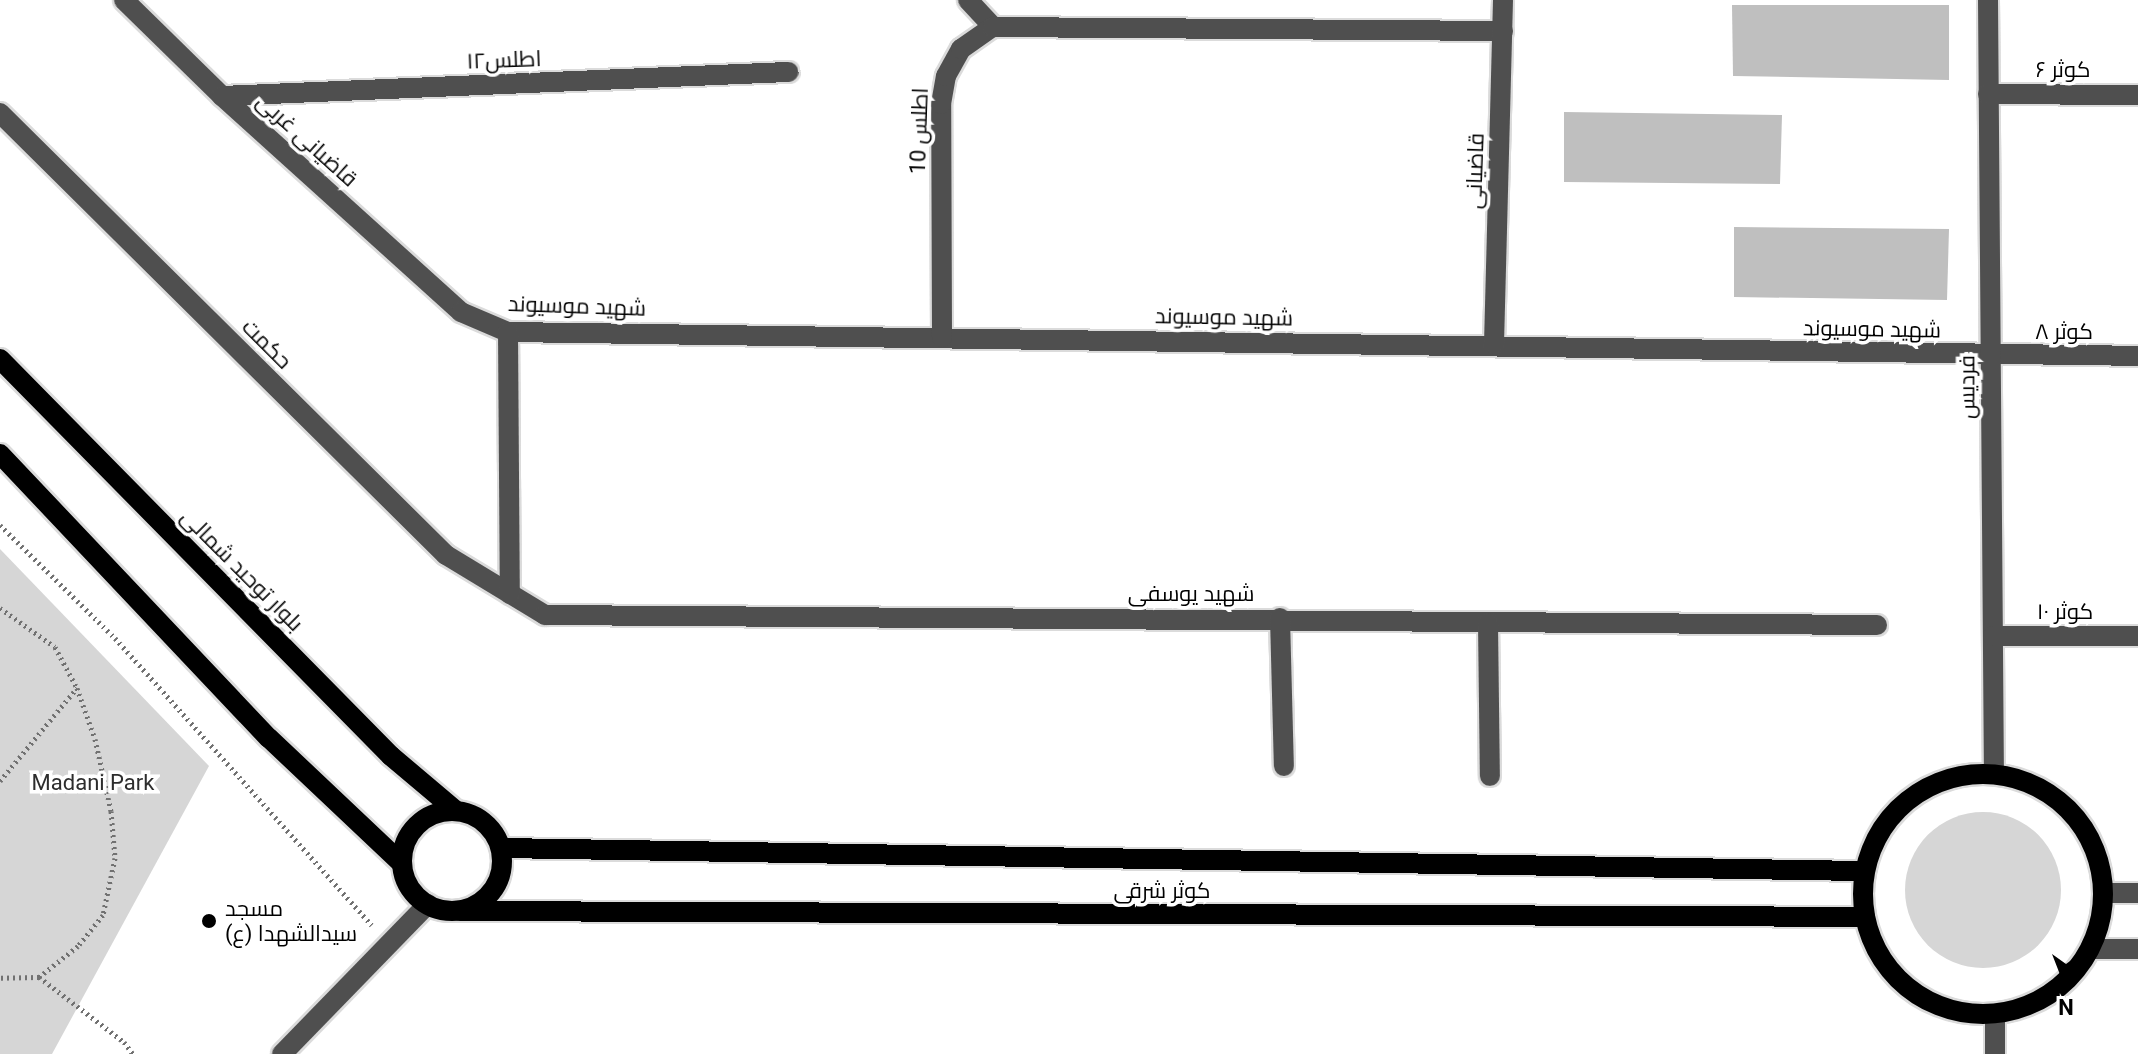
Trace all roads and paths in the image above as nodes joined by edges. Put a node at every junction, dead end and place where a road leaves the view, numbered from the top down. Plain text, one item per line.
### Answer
1 (124, 0) edge
2 (968, 0) edge
3 (1503, 0) edge
4 (1988, 0) edge
5 (993, 27) junction
6 (1503, 31) junction
7 (788, 72) dead end
8 (1988, 94) junction
9 (2138, 95) edge
10 (222, 96) junction
11 (0, 113) edge
12 (461, 312) joint
13 (508, 332) junction
14 (942, 337) junction
15 (1494, 344) junction
16 (1990, 356) junction
17 (2138, 356) edge
18 (0, 359) edge
19 (0, 454) edge
20 (0, 525) edge
21 (510, 594) junction
22 (0, 608) edge
23 (1280, 618) junction
24 (1488, 623) junction
25 (1877, 625) dead end
26 (1993, 636) junction
27 (2138, 636) edge
28 (77, 688) junction
29 (1284, 766) dead end
30 (1994, 773) junction
31 (1490, 776) dead end
32 (0, 781) edge
33 (455, 810) junction
34 (502, 848) junction
35 (401, 863) junction
36 (1864, 871) junction
37 (2105, 893) junction
38 (2138, 893) edge
39 (428, 904) junction
40 (460, 911) junction
41 (1865, 917) junction
42 (389, 943) junction
43 (2092, 949) junction
44 (2138, 949) edge
45 (39, 977) junction
46 (0, 978) edge
47 (1995, 1014) junction
48 (133, 1054) edge
49 (282, 1054) edge
50 (1995, 1054) edge

1 - 10 street, قاضیانی غربی
2 - 5 street
3 - 6 street, قاضیانی
4 - 8 street, فردیس
5 - 6 street
5 - 14 street, اطلس 10
6 - 15 street, قاضیانی
7 - 10 street, اطلس۱۲
8 - 9 street, کوثر ۶
8 - 16 street, فردیس
10 - 12 street, قاضیانی غربی
11 - 21 street, حکمت
12 - 13 street, شهید موسیوند
13 - 14 street, شهید موسیوند
13 - 21 street
14 - 15 street, شهید موسیوند
15 - 16 street, شهید موسیوند
16 - 17 street, کوثر ۸
16 - 26 street, فردیس
18 - 33 main road, بلوار توحید شمالی
19 - 35 main road
20 - 42 path
21 - 23 street, شهید یوسفی
22 - 28 path
23 - 24 street, شهید یوسفی
23 - 29 street
24 - 25 street, شهید یوسفی
24 - 31 street
26 - 27 street, کوثر ۱۰
26 - 30 street, فردیس
28 - 32 path
28 - 45 path
30 - 36 main road
30 - 37 main road
33 - 34 main road
33 - 35 main road
34 - 36 main road, کوثر شرقی
34 - 40 main road
35 - 39 main road
36 - 41 main road
37 - 38 street
37 - 43 main road
39 - 40 main road
39 - 42 street
40 - 41 main road, کوثر شرقی
41 - 47 main road
42 - 49 street
43 - 44 street
43 - 47 main road
45 - 46 path
45 - 48 path
47 - 50 street

